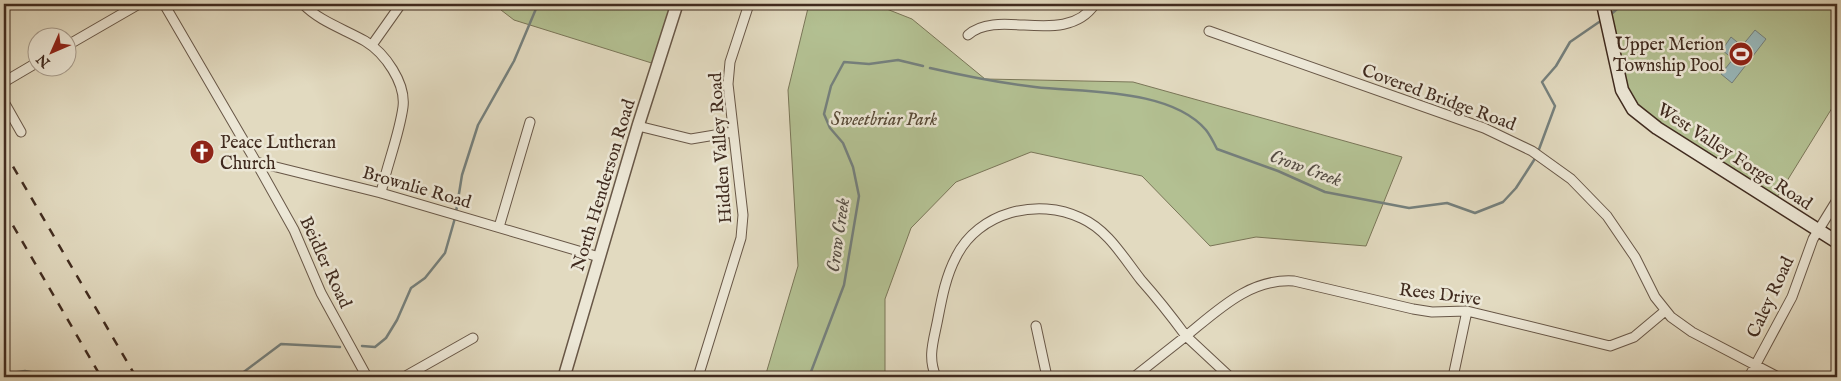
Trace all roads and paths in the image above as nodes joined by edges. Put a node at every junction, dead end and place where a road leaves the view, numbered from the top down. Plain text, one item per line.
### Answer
1 (139, 4) edge
2 (164, 4) edge
3 (303, 4) edge
4 (401, 4) edge
5 (677, 4) edge
6 (749, 4) edge
7 (1095, 4) edge
8 (1604, 7) edge
9 (1209, 31) dead end
10 (968, 35) dead end
11 (78, 39) edge
12 (372, 45) junction
13 (28, 68) edge
14 (4, 82) edge
15 (4, 102) edge
16 (530, 122) dead end
17 (638, 126) junction
18 (21, 132) dead end
19 (732, 132) junction
20 (256, 162) junction
21 (381, 192) junction
22 (1837, 200) edge
23 (499, 227) junction
24 (1819, 230) junction
25 (1837, 242) edge
26 (599, 257) junction
27 (1467, 311) junction
28 (1665, 311) junction
29 (1036, 326) dead end
30 (1186, 336) junction
31 (473, 338) dead end
32 (1755, 365) junction
33 (367, 377) edge
34 (404, 377) edge
35 (564, 377) edge
36 (698, 377) edge
37 (936, 377) edge
38 (1047, 377) edge
39 (1134, 377) edge
40 (1230, 377) edge
41 (1453, 377) edge
42 (1749, 377) edge
43 (1778, 377) edge

1 - 11 street
2 - 20 street
3 - 12 street
4 - 12 street
5 - 17 street, North Henderson Road
6 - 19 street, Hidden Valley Road
7 - 10 street
8 - 24 main road, West Valley Forge Road
9 - 28 street, Covered Bridge Road
12 - 21 street
13 - 14 street
15 - 18 street
16 - 23 street
17 - 19 street
17 - 26 street, North Henderson Road
19 - 36 street, Hidden Valley Road
20 - 21 street, Brownlie Road
20 - 33 street, Beidler Road
21 - 23 street, Brownlie Road
22 - 24 street, Caley Road
23 - 26 street, Brownlie Road
24 - 25 main road, West Valley Forge Road
24 - 32 street, Caley Road
26 - 35 street, North Henderson Road
27 - 28 street, Rees Drive
27 - 30 street, Rees Drive
27 - 41 street
28 - 32 street, Covered Bridge Road
29 - 38 street
30 - 37 street
30 - 39 street, Rees Drive
30 - 40 street
31 - 34 street
32 - 42 street, Caley Road
32 - 43 street, Covered Bridge Road

